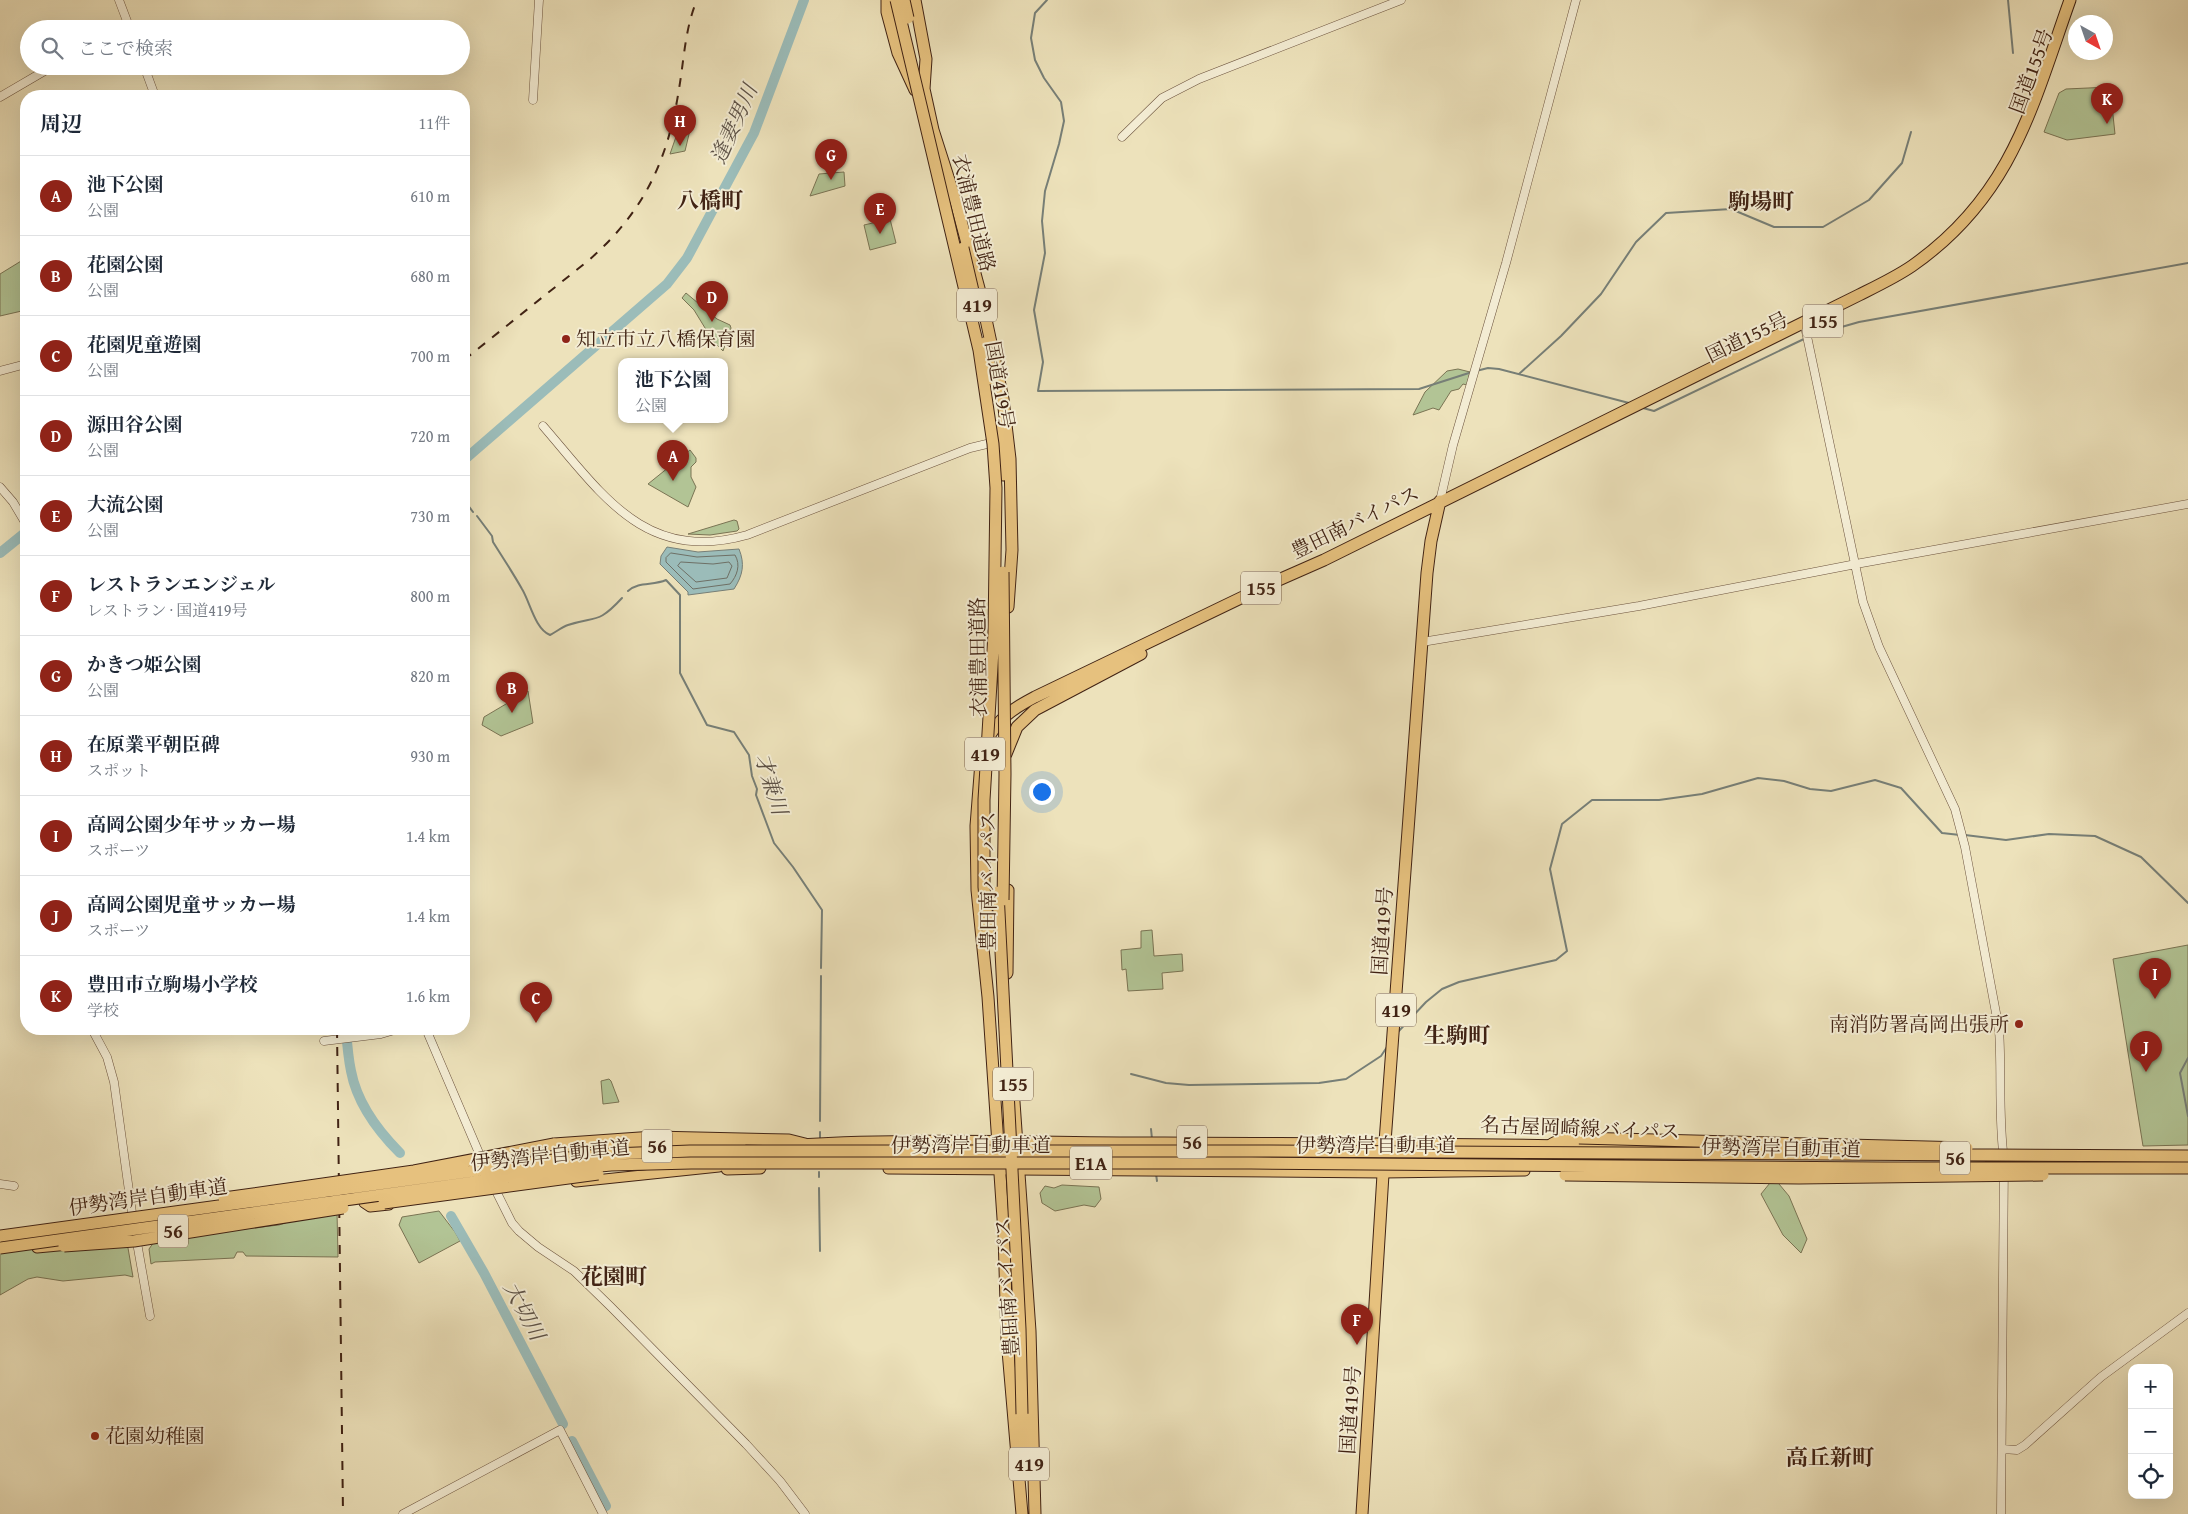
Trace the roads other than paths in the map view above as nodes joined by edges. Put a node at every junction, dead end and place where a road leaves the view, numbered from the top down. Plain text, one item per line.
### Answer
1 (119, 0) edge
2 (539, 0) edge
3 (888, 0) edge
4 (896, 0) edge
5 (904, 0) edge
6 (911, 0) edge
7 (915, 0) edge
8 (1401, 0) edge
9 (1576, 0) edge
10 (2070, 0) edge
11 (2077, 0) edge
12 (127, 20) edge
13 (38, 75) edge
14 (147, 75) edge
15 (924, 78) junction
16 (912, 83) junction
17 (153, 90) edge
18 (0, 97) edge
19 (533, 100) dead end
20 (1122, 137) dead end
21 (1805, 326) junction
22 (20, 366) edge
23 (0, 371) edge
24 (1002, 396) junction
25 (543, 426) dead end
26 (996, 442) junction
27 (0, 487) edge
28 (1011, 501) junction
29 (1439, 504) junction
30 (2188, 504) edge
31 (20, 515) edge
32 (1856, 564) junction
33 (995, 578) junction
34 (1003, 616) junction
35 (1422, 642) junction
36 (1006, 697) junction
37 (1027, 702) junction
38 (1011, 710) junction
39 (997, 724) junction
40 (1014, 731) junction
41 (1008, 992) junction
42 (990, 1024) junction
43 (95, 1035) edge
44 (367, 1035) edge
45 (429, 1035) edge
46 (324, 1041) dead end
47 (734, 1142) junction
48 (998, 1142) junction
49 (1016, 1142) junction
50 (1385, 1142) junction
51 (805, 1144) joint
52 (1552, 1144) junction
53 (581, 1152) dead end
54 (2127, 1156) junction
55 (2188, 1156) edge
56 (2004, 1160) junction
57 (482, 1161) junction
58 (2188, 1161) edge
59 (730, 1168) junction
60 (810, 1168) joint
61 (2136, 1168) junction
62 (2188, 1168) edge
63 (1000, 1169) junction
64 (1018, 1170) junction
65 (1553, 1170) junction
66 (2188, 1172) edge
67 (586, 1173) dead end
68 (1384, 1173) junction
69 (2003, 1173) junction
70 (0, 1184) edge
71 (355, 1185) dead end
72 (14, 1186) dead end
73 (321, 1189) dead end
74 (496, 1192) junction
75 (364, 1203) dead end
76 (326, 1208) dead end
77 (135, 1214) junction
78 (0, 1234) edge
79 (136, 1238) junction
80 (0, 1250) edge
81 (2188, 1313) edge
82 (150, 1316) dead end
83 (1024, 1414) junction
84 (2002, 1449) junction
85 (1025, 1513) edge
86 (402, 1514) edge
87 (603, 1514) edge
88 (805, 1514) edge
89 (1035, 1514) edge
90 (1362, 1514) edge
91 (2001, 1514) edge

1 - 12 street
2 - 19 street
3 - 16 highway, 419
3 - 16 highway, 国道419号 / 419
4 - 33 highway, 衣浦豊田道路 / 419, bridge
5 - 34 highway, 衣浦豊田道路 / 419, bridge
6 - 15 highway, 419
7 - 15 highway, 国道419号 / 419
8 - 20 street
9 - 29 street
10 - 21 highway, 国道155号 / 155
11 - 21 highway, 国道155号 / 155
13 - 18 street
14 - 17 street
15 - 24 highway, 国道419号 / 419
16 - 26 highway, 国道419号 / 419
21 - 29 highway, 国道155号 / 155
21 - 32 street
22 - 23 street
24 - 26 highway, 419
24 - 28 highway, 国道419号 / 419
25 - 26 street
26 - 28 highway, 419
26 - 39 highway, 国道419号 / 419
27 - 31 street
28 - 36 highway, 国道419号 / 419
29 - 35 highway, 国道419号 / 419
29 - 37 highway, 豊田南バイパス / 155
29 - 40 highway, 豊田南バイパス / 155
30 - 32 street
32 - 35 street
32 - 56 street
33 - 42 highway, 衣浦豊田道路 / 419, bridge
33 - 83 highway, 衣浦豊田道路 / 419, bridge
34 - 41 highway, 衣浦豊田道路 / 419, bridge
34 - 83 highway, 衣浦豊田道路 / 419, bridge
35 - 50 highway, 国道419号 / 419
36 - 37 highway
36 - 38 highway, 国道419号 / 419
37 - 38 highway, 豊田南バイパス / 155
38 - 39 highway, 豊田南バイパス / 155
38 - 40 highway, 国道419号 / 155
39 - 42 highway, 豊田南バイパス / 155
40 - 41 highway, 豊田南バイパス / 155
41 - 49 highway, 豊田南バイパス / 155
42 - 48 highway, 155
43 - 77 street
44 - 46 street
45 - 57 street
47 - 51 highway
47 - 53 main road, 56
47 - 57 main road
47 - 77 highway, bridge
48 - 49 main road, 名古屋岡崎線バイパス / 56
48 - 51 main road, 名古屋岡崎線バイパス / 56
48 - 63 highway, 155
49 - 50 main road, 名古屋岡崎線バイパス / 56
49 - 64 highway, 豊田南バイパス / 155
50 - 52 main road, 名古屋岡崎線バイパス / 56
50 - 68 highway, 国道419号 / 419
52 - 54 highway, bridge
52 - 56 main road, 名古屋岡崎線バイパス / 56
54 - 55 highway, 伊勢湾岸自動車道 / E1A, bridge
54 - 77 highway, 伊勢湾岸自動車道 / E1A, bridge
56 - 58 main road, 名古屋岡崎線バイパス / 56
56 - 69 street
57 - 71 main road, bridge
57 - 74 street
59 - 60 highway
59 - 67 main road, 56
59 - 74 main road
59 - 80 highway, bridge
60 - 63 main road, 名古屋岡崎線バイパス / 56
61 - 62 highway, 伊勢湾岸自動車道 / E1A, bridge
61 - 65 highway, bridge
61 - 80 highway, 伊勢湾岸自動車道 / E1A, bridge
63 - 64 main road, 名古屋岡崎線バイパス / 56
63 - 85 highway, 155
64 - 68 main road, 名古屋岡崎線バイパス / 56
64 - 89 highway, 豊田南バイパス / 155
65 - 68 main road, 名古屋岡崎線バイパス / 56
65 - 69 main road, 名古屋岡崎線バイパス / 56
66 - 69 main road, 名古屋岡崎線バイパス / 56
68 - 90 highway, 国道419号 / 419
69 - 84 street
70 - 72 street
73 - 77 main road, 56
74 - 75 main road, bridge
74 - 88 street
76 - 79 main road, 56
77 - 78 highway, 伊勢湾岸自動車道 / E1A, bridge
77 - 79 street
79 - 80 main road, 56
79 - 82 street
81 - 84 street
83 - 85 highway, 衣浦豊田道路 / 419
84 - 91 street
86 - 87 street

